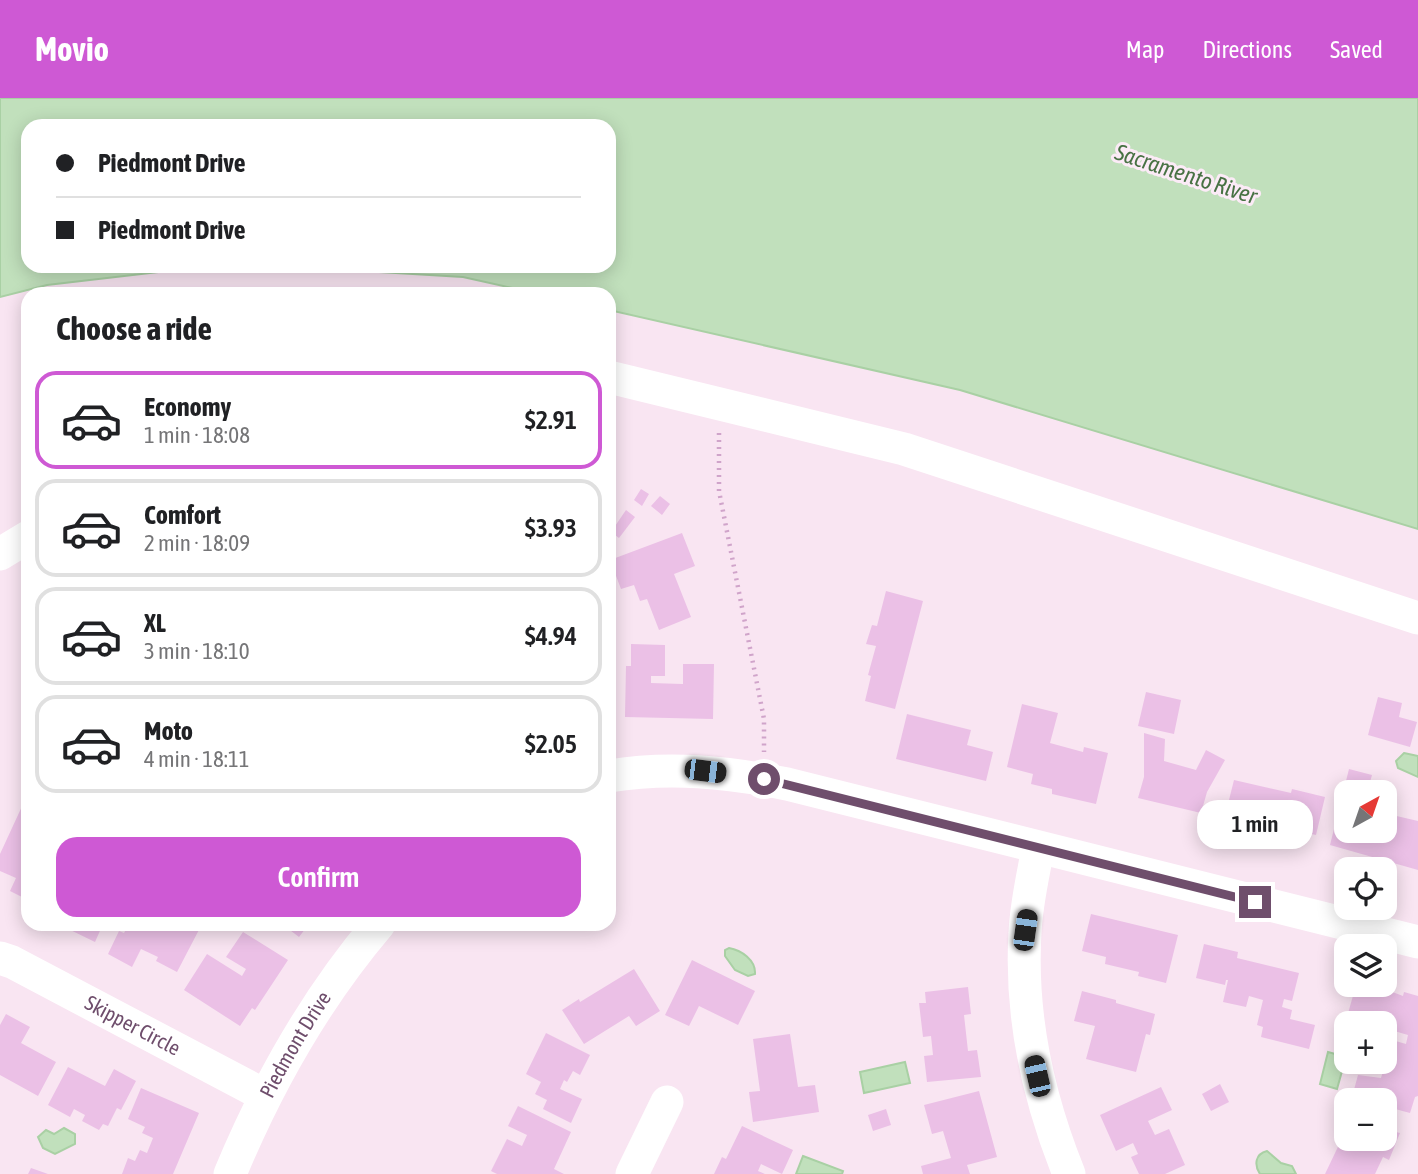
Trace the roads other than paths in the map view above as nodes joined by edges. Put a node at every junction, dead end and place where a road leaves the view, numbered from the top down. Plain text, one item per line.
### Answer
1 (616, 379) edge
2 (21, 541) edge
3 (0, 554) edge
4 (1418, 618) edge
5 (616, 775) edge
6 (1038, 848) junction
7 (374, 931) edge
8 (1418, 942) edge
9 (0, 958) edge
10 (264, 1095) junction
11 (667, 1101) dead end
12 (230, 1174) edge
13 (632, 1174) edge
14 (1069, 1174) edge

1 - 4 street
2 - 3 street
5 - 6 street
6 - 8 street
6 - 14 street
7 - 10 street, Piedmont Drive
9 - 10 street, Skipper Circle
10 - 12 street, Piedmont Drive
11 - 13 street

